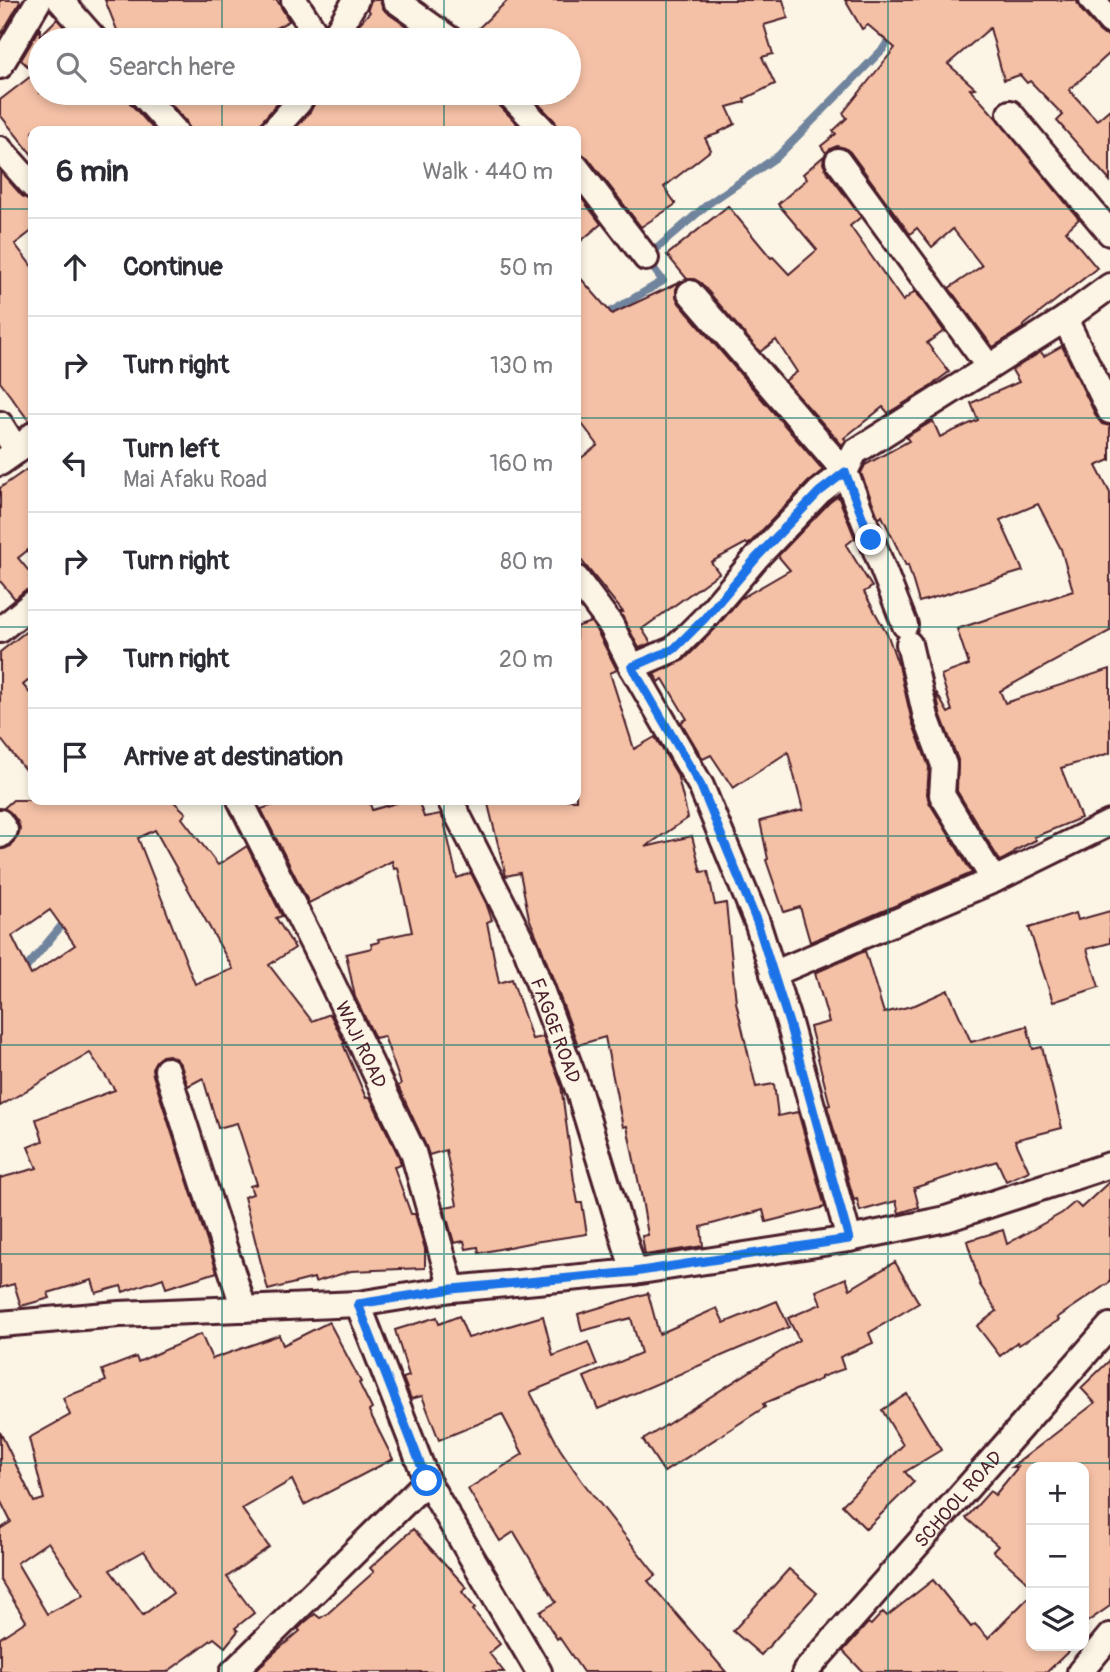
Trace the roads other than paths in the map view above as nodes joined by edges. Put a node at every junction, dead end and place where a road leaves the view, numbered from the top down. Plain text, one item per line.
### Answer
1 (39, 0) edge
2 (60, 0) edge
3 (294, 0) edge
4 (356, 0) edge
5 (395, 0) edge
6 (1092, 0) edge
7 (1110, 21) edge
8 (84, 28) edge
9 (312, 28) edge
10 (338, 28) edge
11 (434, 28) edge
12 (0, 66) edge
13 (152, 105) edge
14 (296, 105) edge
15 (519, 105) edge
16 (1010, 113) dead end
17 (171, 126) edge
18 (277, 126) edge
19 (539, 126) edge
20 (0, 149) edge
21 (838, 162) dead end
22 (581, 174) edge
23 (28, 180) edge
24 (1110, 233) edge
25 (646, 258) dead end
26 (1110, 286) edge
27 (690, 293) dead end
28 (1065, 319) junction
29 (989, 368) junction
30 (1110, 411) edge
31 (0, 424) edge
32 (17, 450) edge
33 (845, 472) junction
34 (581, 585) edge
35 (28, 607) edge
36 (0, 630) edge
37 (632, 667) junction
38 (243, 805) edge
39 (453, 805) edge
40 (0, 822) edge
41 (1110, 823) edge
42 (0, 835) edge
43 (994, 880) junction
44 (774, 974) junction
45 (167, 1070) dead end
46 (1110, 1165) edge
47 (849, 1239) junction
48 (634, 1272) junction
49 (452, 1289) junction
50 (358, 1304) junction
51 (244, 1309) junction
52 (0, 1324) edge
53 (1110, 1325) edge
54 (427, 1481) junction
55 (1110, 1636) edge
56 (233, 1672) edge
57 (539, 1672) edge
58 (805, 1672) edge
59 (1080, 1672) edge

1 - 12 street
2 - 8 street
3 - 9 street
4 - 10 street
5 - 11 street
6 - 7 street
13 - 17 street
14 - 18 street
15 - 19 street
16 - 24 street
20 - 23 street
21 - 29 street
22 - 25 street
26 - 28 street
27 - 33 street
28 - 29 street
28 - 30 street
29 - 33 street
31 - 32 street
33 - 37 street
33 - 43 street
34 - 37 street
35 - 36 street
37 - 44 street
38 - 49 street, WAJI ROAD
39 - 48 street, FAGGE ROAD
40 - 42 street
41 - 43 street
43 - 44 street
44 - 47 street
45 - 51 street
46 - 47 street
47 - 48 street
48 - 49 street
49 - 50 street
50 - 51 street
50 - 54 street
51 - 52 street
53 - 58 street, SCHOOL ROAD
54 - 56 street
54 - 57 street
55 - 59 street

